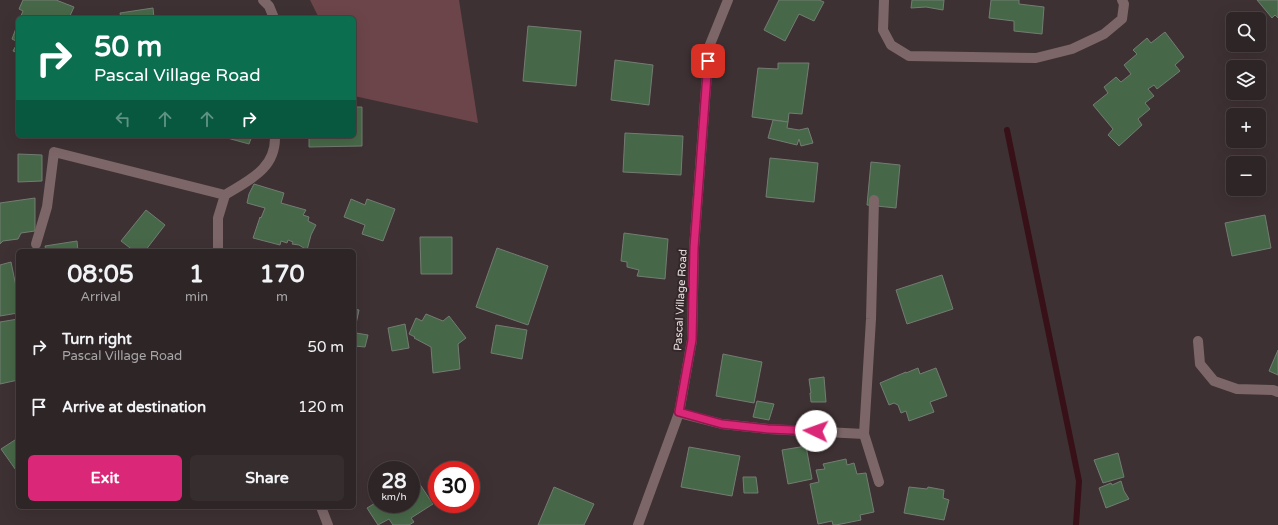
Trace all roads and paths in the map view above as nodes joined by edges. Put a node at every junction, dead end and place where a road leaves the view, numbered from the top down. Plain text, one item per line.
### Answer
1 (264, 0) edge
2 (728, 0) edge
3 (884, 0) edge
4 (1122, 0) edge
5 (273, 16) edge
6 (275, 138) edge
7 (225, 195) junction
8 (874, 200) dead end
9 (36, 244) dead end
10 (218, 249) edge
11 (1198, 341) dead end
12 (1278, 392) edge
13 (679, 412) junction
14 (864, 434) junction
15 (879, 482) dead end
16 (322, 509) edge
17 (328, 525) edge
18 (638, 525) edge

1 - 5 street
2 - 13 street, Pascal Village Road
3 - 4 street
6 - 7 street
7 - 9 street
7 - 10 street
8 - 14 street
11 - 12 street
13 - 14 street
13 - 18 street, Pascal Village Road
14 - 15 street
16 - 17 street

